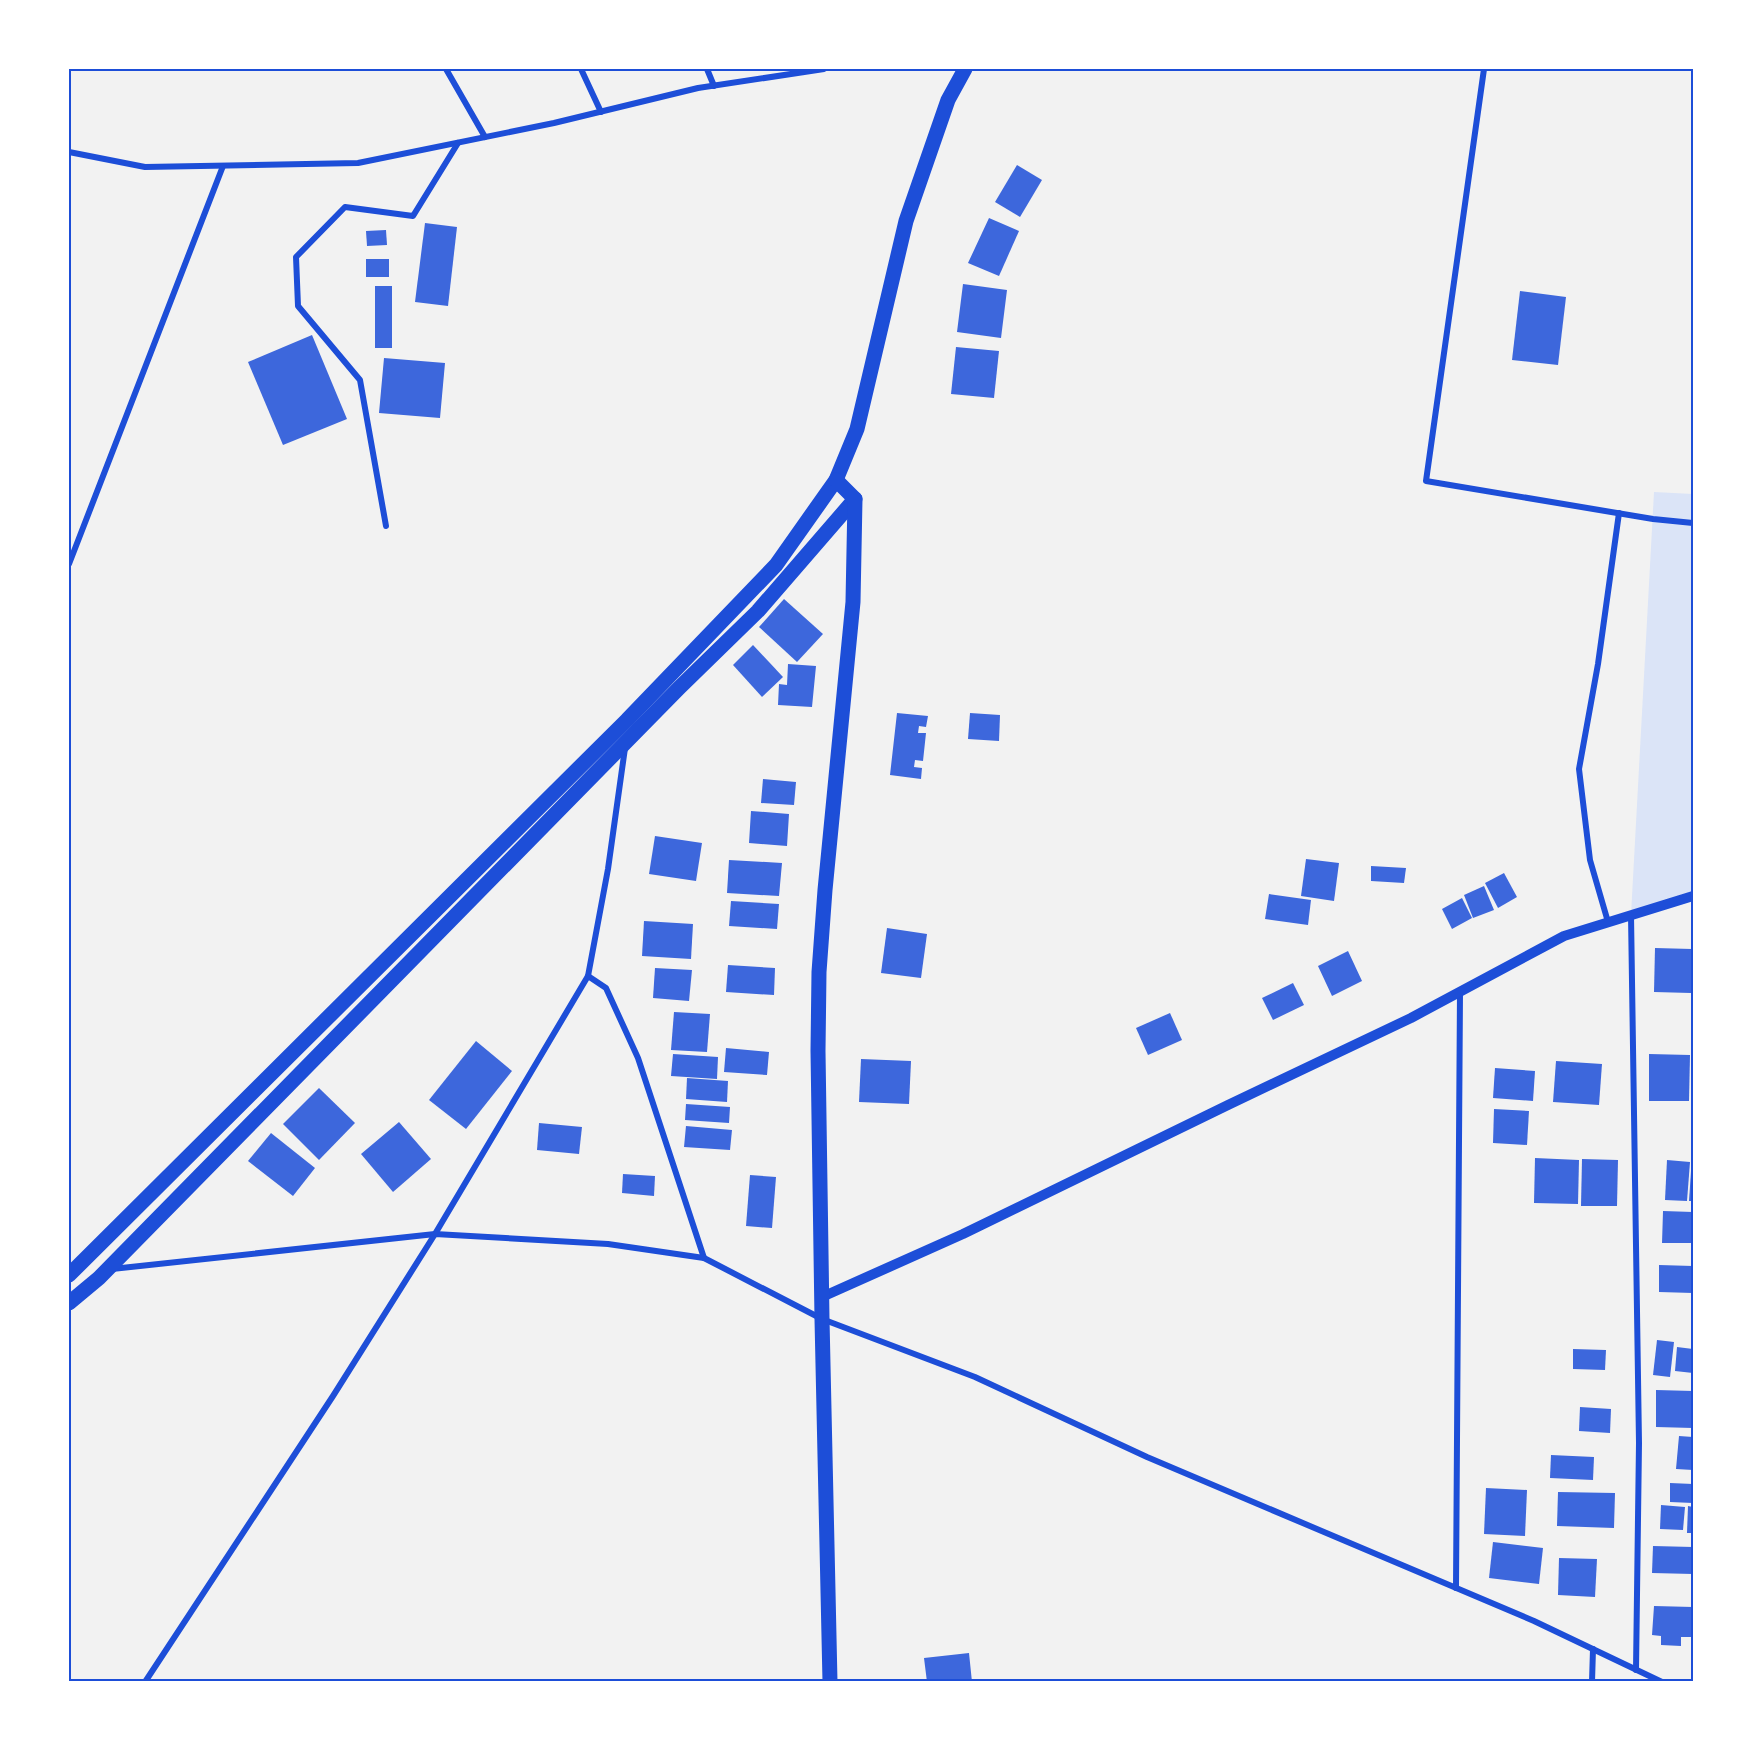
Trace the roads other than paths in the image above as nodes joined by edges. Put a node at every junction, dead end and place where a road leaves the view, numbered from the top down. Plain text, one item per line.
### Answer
1 (446, 69) edge
2 (581, 69) edge
3 (707, 69) edge
4 (824, 69) edge
5 (964, 69) edge
6 (1484, 69) edge
7 (714, 86) junction
8 (601, 112) junction
9 (485, 137) junction
10 (458, 143) junction
11 (69, 152) edge
12 (223, 166) junction
13 (836, 480) junction
14 (855, 499) junction
15 (1619, 513) junction
16 (1693, 523) edge
17 (386, 526) dead end
18 (69, 564) edge
19 (625, 744) junction
20 (1693, 896) edge
21 (1631, 915) junction
22 (1608, 922) junction
23 (588, 976) junction
24 (1460, 992) junction
25 (435, 1234) junction
26 (704, 1258) junction
27 (107, 1269) junction
28 (69, 1275) edge
29 (822, 1298) junction
30 (69, 1303) edge
31 (822, 1319) junction
32 (1456, 1588) junction
33 (1593, 1649) junction
34 (1636, 1670) junction
35 (145, 1682) edge
36 (831, 1682) edge
37 (1592, 1682) edge
38 (1662, 1682) edge

1 - 9 street
2 - 8 street
3 - 7 street
4 - 7 street
5 - 13 main road
6 - 15 street
7 - 8 street
8 - 9 street
9 - 10 street
10 - 12 street
10 - 17 street
11 - 12 street
12 - 18 street
13 - 14 main road
13 - 28 main road
14 - 19 main road
14 - 29 main road
15 - 16 street
15 - 22 street
19 - 23 street
19 - 27 main road
20 - 21 street
21 - 22 street
21 - 34 street
22 - 24 street
23 - 25 street
23 - 26 street
24 - 29 street
24 - 32 street
25 - 26 street
25 - 27 street
25 - 35 street
26 - 31 street
27 - 30 main road
29 - 31 main road
31 - 32 street
31 - 36 main road
32 - 33 street
33 - 34 street
33 - 37 street
34 - 38 street

